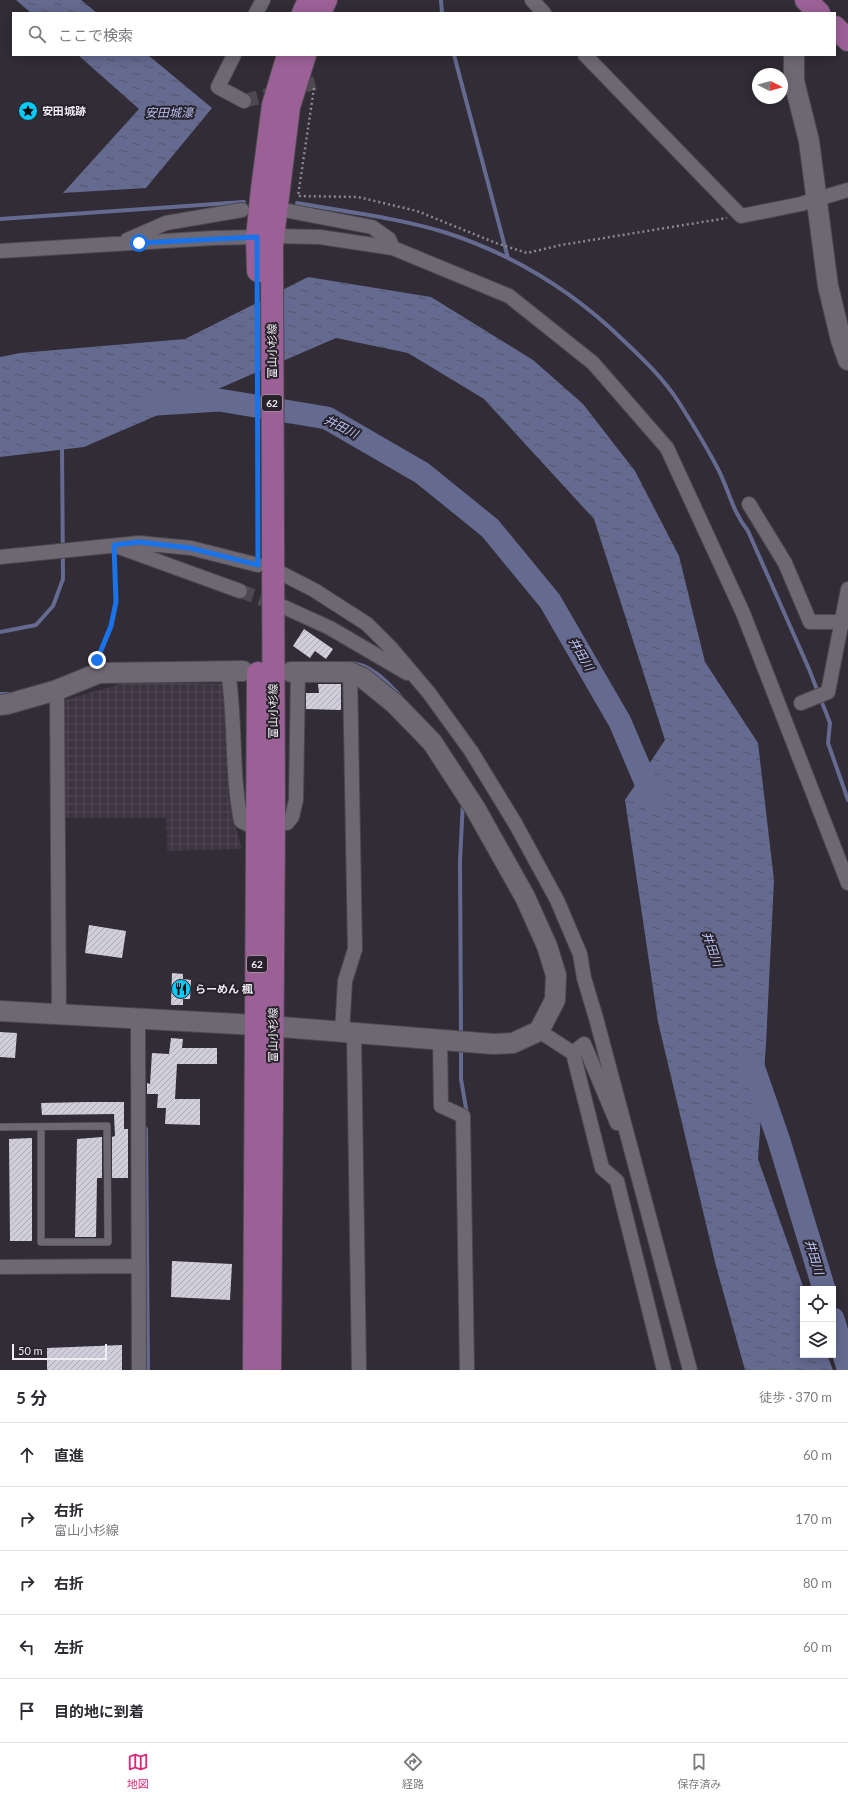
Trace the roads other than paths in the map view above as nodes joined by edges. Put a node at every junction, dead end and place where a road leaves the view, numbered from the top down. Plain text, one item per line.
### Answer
1 (263, 0) edge
2 (309, 0) edge
3 (326, 0) edge
4 (532, 0) edge
5 (257, 12) edge
6 (303, 12) edge
7 (320, 12) edge
8 (543, 12) edge
9 (836, 28) edge
10 (848, 40) edge
11 (234, 56) edge
12 (288, 56) edge
13 (305, 56) edge
14 (586, 56) edge
15 (794, 56) edge
16 (244, 101) tunnel mouth
17 (848, 190) edge
18 (818, 198) junction
19 (242, 210) dead end
20 (289, 211) dead end
21 (265, 241) junction
22 (118, 244) junction
23 (393, 248) junction
24 (0, 251) edge
25 (848, 360) edge
26 (749, 504) dead end
27 (114, 545) junction
28 (0, 556) edge
29 (265, 563) junction
30 (848, 589) edge
31 (240, 591) tunnel mouth
32 (284, 607) tunnel mouth
33 (845, 622) edge
34 (236, 671) joint
35 (295, 672) joint
36 (350, 672) junction
37 (417, 678) junction
38 (57, 690) junction
39 (801, 703) dead end
40 (0, 705) edge
41 (265, 823) junction
42 (848, 883) edge
43 (0, 1011) edge
44 (59, 1014) junction
45 (138, 1018) junction
46 (265, 1026) junction
47 (539, 1031) junction
48 (348, 1033) junction
49 (440, 1040) junction
50 (573, 1053) junction
51 (0, 1127) edge
52 (41, 1127) junction
53 (628, 1138) junction
54 (139, 1266) junction
55 (0, 1267) edge
56 (139, 1370) edge
57 (254, 1370) edge
58 (270, 1370) edge
59 (359, 1370) edge
60 (467, 1370) edge
61 (664, 1370) edge
62 (690, 1370) edge

1 - 5 street
2 - 6 main road
3 - 7 main road
4 - 8 street
9 - 10 main road
11 - 16 street
12 - 21 main road, 富山小杉線 / 62
13 - 21 main road, 富山小杉線 / 62
14 - 18 street
15 - 18 street
17 - 18 street
18 - 25 street
19 - 22 street
20 - 23 street
21 - 22 street
21 - 23 street
21 - 29 main road, 富山小杉線 / 62
22 - 24 street
23 - 42 street
26 - 33 street
27 - 28 street
27 - 29 street
27 - 31 street
29 - 37 street
29 - 41 main road, 富山小杉線 / 62
30 - 33 street
32 - 37 street
33 - 39 street
34 - 38 street
34 - 41 street
35 - 36 street
35 - 41 street
36 - 47 street
36 - 48 street
37 - 53 street
38 - 40 street
38 - 44 street
41 - 46 main road, 富山小杉線 / 62
43 - 44 street
44 - 45 street
45 - 46 street
45 - 54 street
46 - 48 street
46 - 57 main road, 富山小杉線 / 62
46 - 58 main road, 富山小杉線 / 62
47 - 49 street
47 - 50 street
48 - 49 street
48 - 59 street
49 - 60 street
50 - 53 street
50 - 61 street
51 - 52 lane
52 - 52 lane
53 - 62 street
54 - 55 street
54 - 56 street

